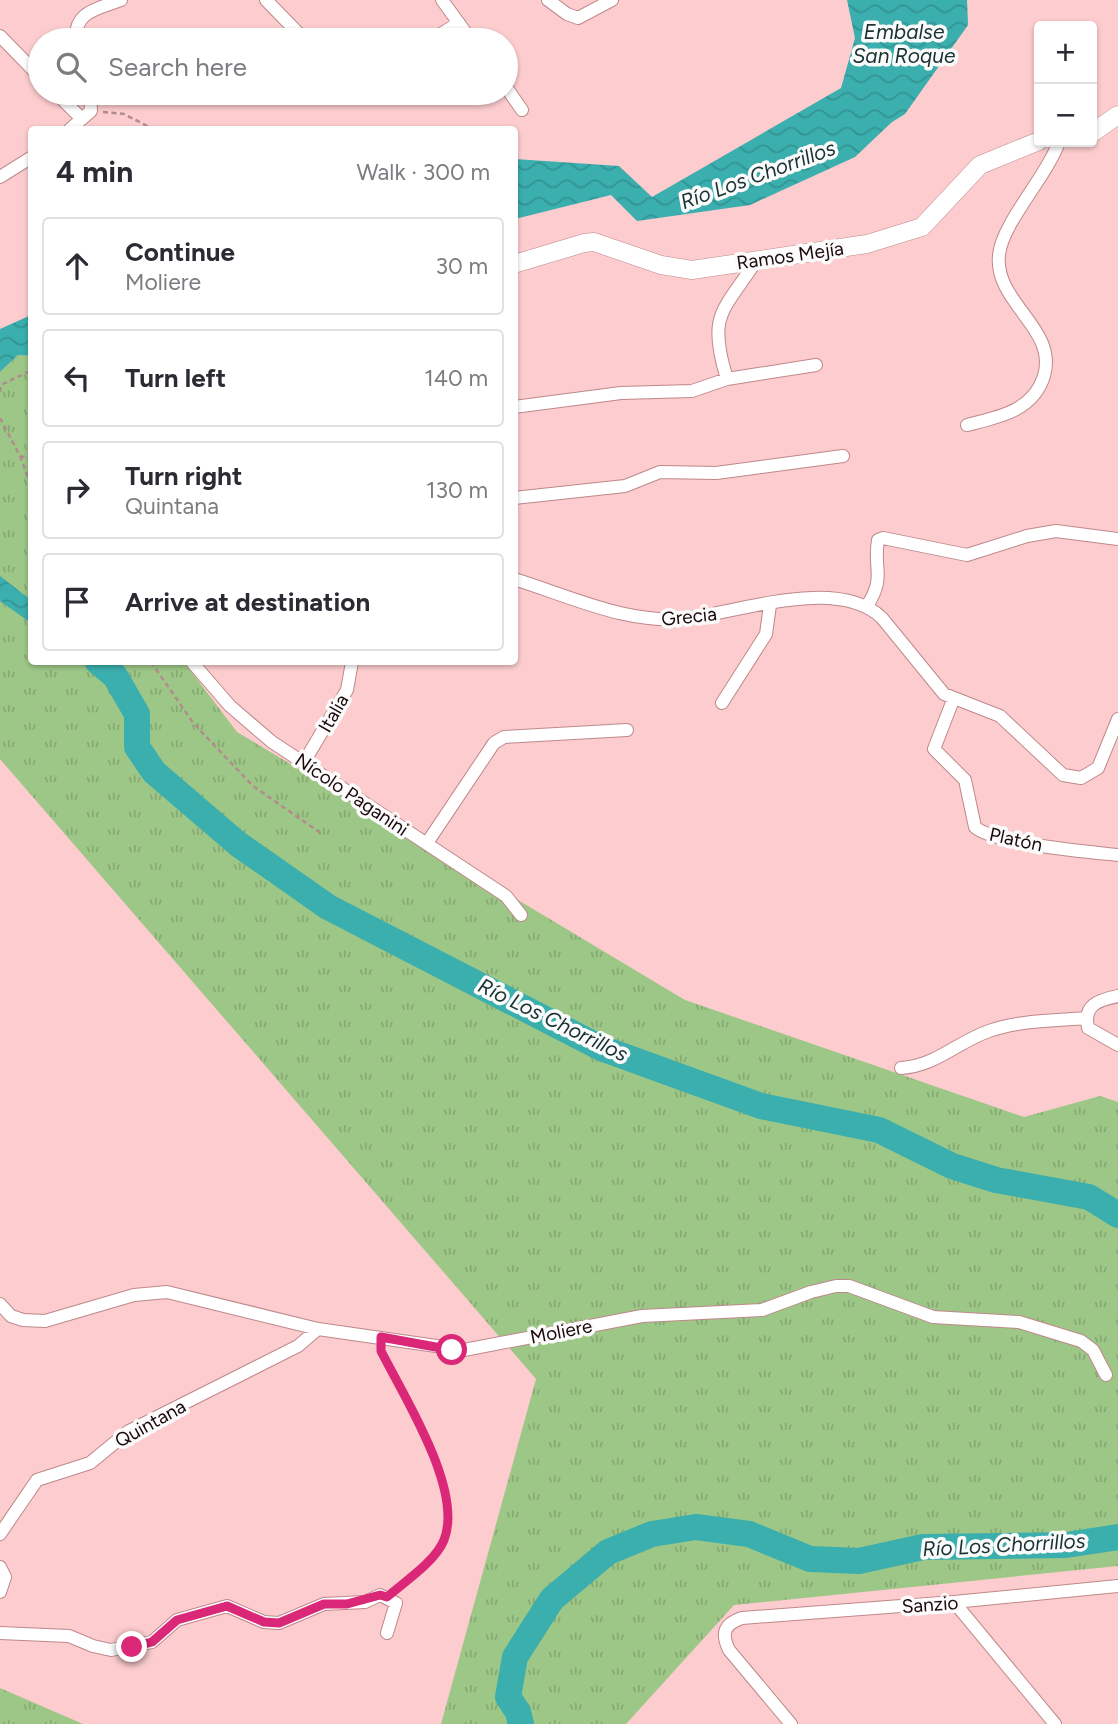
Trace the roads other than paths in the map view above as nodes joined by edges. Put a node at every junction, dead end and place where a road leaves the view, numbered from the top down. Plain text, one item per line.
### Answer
1 (121, 0) edge
2 (266, 0) edge
3 (442, 0) edge
4 (548, 0) edge
5 (612, 0) edge
6 (459, 23) junction
7 (77, 28) edge
8 (293, 28) edge
9 (451, 28) edge
10 (463, 28) edge
11 (0, 36) edge
12 (28, 64) edge
13 (518, 104) edge
14 (73, 105) edge
15 (88, 105) edge
16 (522, 110) dead end
17 (87, 115) junction
18 (1118, 115) edge
19 (74, 126) edge
20 (1097, 130) edge
21 (1034, 143) edge
22 (1057, 147) edge
23 (28, 160) edge
24 (0, 177) edge
25 (756, 261) junction
26 (518, 263) edge
27 (816, 365) dead end
28 (727, 379) junction
29 (518, 406) edge
30 (967, 425) dead end
31 (844, 456) dead end
32 (518, 498) edge
33 (1118, 539) edge
34 (518, 580) edge
35 (770, 605) junction
36 (867, 606) junction
37 (195, 665) edge
38 (351, 665) edge
39 (953, 700) junction
40 (722, 703) dead end
41 (1118, 719) edge
42 (627, 730) dead end
43 (304, 762) junction
44 (427, 843) junction
45 (1118, 855) edge
46 (521, 915) dead end
47 (1118, 996) edge
48 (1086, 1018) junction
49 (1118, 1045) edge
50 (901, 1068) dead end
51 (0, 1304) edge
52 (318, 1329) junction
53 (1106, 1375) dead end
54 (0, 1534) edge
55 (0, 1567) edge
56 (1115, 1589) edge
57 (0, 1592) edge
58 (954, 1602) junction
59 (0, 1633) edge
60 (387, 1633) dead end
61 (790, 1724) edge
62 (1055, 1724) edge

1 - 7 street
2 - 8 street
3 - 6 street
4 - 5 street
6 - 9 street
6 - 10 street
11 - 12 street
13 - 16 street
14 - 17 street
15 - 17 street
17 - 19 street
18 - 20 street
21 - 25 street, Ramos Mejía
22 - 30 street
23 - 24 street
25 - 26 street, Ramos Mejía
25 - 28 street
27 - 28 street
28 - 29 street
31 - 32 street
33 - 36 street
34 - 35 street, Grecia
35 - 36 street, Grecia
35 - 40 street
36 - 39 street
37 - 43 street, Nícolo Paganini
38 - 43 street, Italia
39 - 41 street
39 - 45 street, Platón
42 - 44 street
43 - 44 street, Nícolo Paganini
44 - 46 street, Nícolo Paganini
47 - 48 street
48 - 49 street
48 - 50 street
51 - 52 street, Moliere
52 - 53 street, Moliere
52 - 54 street, Quintana
55 - 57 street
56 - 58 street, Sanzio
58 - 61 street, Sanzio
58 - 62 street
59 - 60 street

